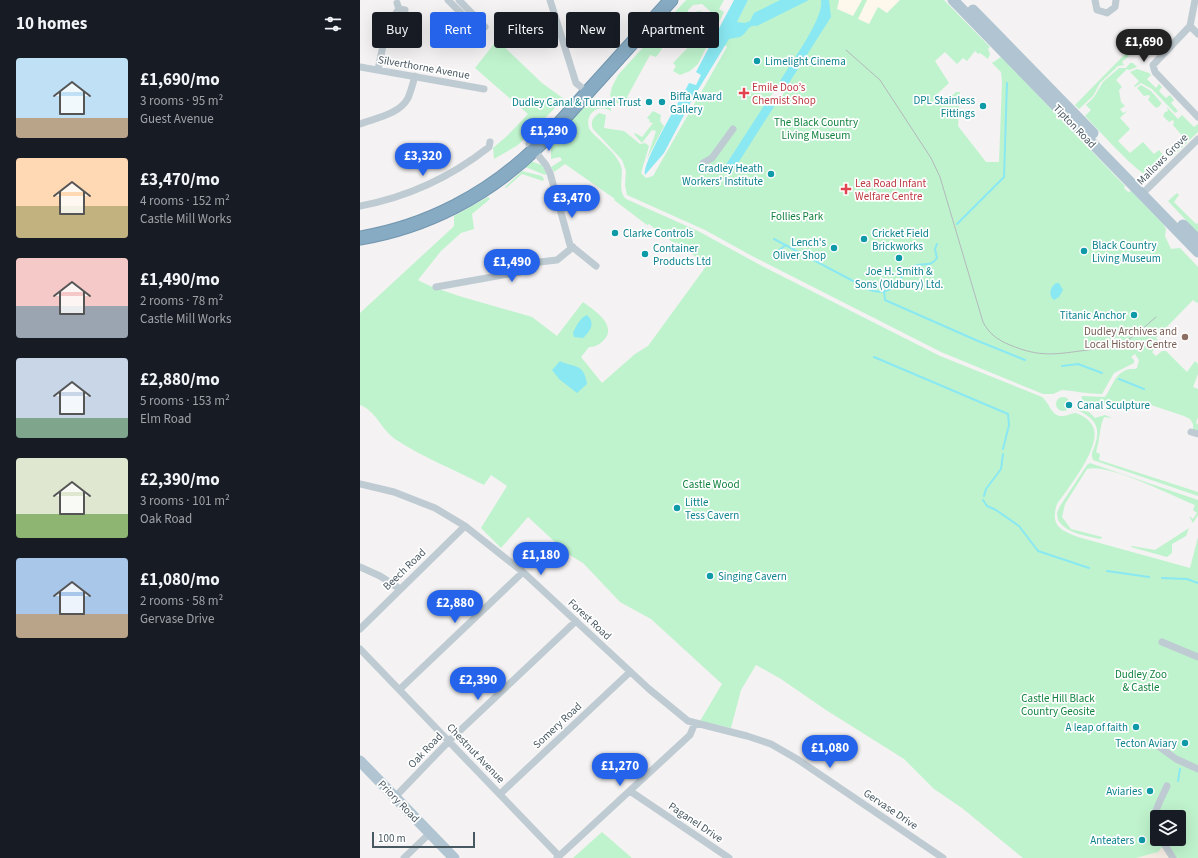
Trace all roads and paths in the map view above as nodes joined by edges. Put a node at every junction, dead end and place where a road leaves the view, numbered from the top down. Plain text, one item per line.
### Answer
1 (448, 0) edge
2 (459, 0) edge
3 (550, 0) edge
4 (660, 0) edge
5 (671, 0) edge
6 (952, 0) edge
7 (963, 0) edge
8 (1095, 0) edge
9 (1116, 0) edge
10 (1195, 0) edge
11 (400, 7) dead end
12 (460, 12) edge
13 (471, 12) edge
14 (1190, 26) junction
15 (1198, 34) edge
16 (360, 66) edge
17 (378, 70) junction
18 (415, 76) junction
19 (581, 87) junction
20 (484, 89) dead end
21 (1072, 116) junction
22 (1198, 117) edge
23 (360, 124) edge
24 (734, 129) dead end
25 (490, 142) dead end
26 (1197, 143) edge
27 (532, 146) junction
28 (703, 163) dead end
29 (1144, 192) junction
30 (360, 206) edge
31 (360, 229) edge
32 (360, 238) edge
33 (1198, 240) edge
34 (573, 247) junction
35 (1198, 252) edge
36 (596, 266) dead end
37 (436, 287) dead end
38 (360, 484) edge
39 (465, 526) junction
40 (360, 567) edge
41 (524, 572) junction
42 (400, 589) junction
43 (576, 621) junction
44 (360, 629) edge
45 (1162, 642) dead end
46 (360, 649) edge
47 (1198, 657) edge
48 (630, 672) junction
49 (400, 689) junction
50 (695, 723) junction
51 (449, 741) junction
52 (1154, 743) dead end
53 (360, 761) edge
54 (1198, 769) edge
55 (1167, 786) dead end
56 (630, 791) junction
57 (500, 794) junction
58 (395, 797) junction
59 (1156, 810) edge
60 (430, 833) junction
61 (1165, 846) edge
62 (558, 857) edge
63 (404, 858) edge
64 (454, 858) edge
65 (729, 858) edge
66 (943, 858) edge
67 (1173, 858) edge

1 - 12 street
2 - 13 street
3 - 19 street
4 - 19 highway
5 - 27 highway
6 - 21 main road, Tipton Road
7 - 21 main road, Tipton Road
8 - 9 street
10 - 14 street
11 - 17 street
14 - 15 street
14 - 22 street
16 - 17 street, Silverthorne Avenue
17 - 18 street, Silverthorne Avenue
18 - 20 street, Silverthorne Avenue
18 - 23 street
19 - 27 highway
21 - 29 main road, Tipton Road
24 - 28 street
25 - 30 street
26 - 29 street, Mallows Grove
27 - 31 highway
27 - 32 highway
27 - 34 street
29 - 33 main road, Tipton Road
29 - 35 main road, Tipton Road
34 - 36 street
34 - 37 street
38 - 39 street, Forest Road
39 - 41 street, Forest Road
39 - 42 street, Beech Road
40 - 42 street
41 - 43 street, Forest Road
41 - 49 street
42 - 44 street, Beech Road
43 - 48 street, Forest Road
43 - 51 street, Oak Road
45 - 47 street
46 - 49 street, Chestnut Avenue
48 - 50 street, Forest Road
48 - 57 street, Somery Road
49 - 51 street, Chestnut Avenue
50 - 56 street
50 - 66 street, Gervase Drive
51 - 57 street, Chestnut Avenue
51 - 58 street, Oak Road
52 - 54 street
53 - 58 main road, Priory Road
55 - 59 street
56 - 62 street
56 - 65 street, Paganel Drive
57 - 62 street, Chestnut Avenue
58 - 60 main road, Priory Road
60 - 63 street
60 - 64 main road, Priory Road
61 - 67 street

